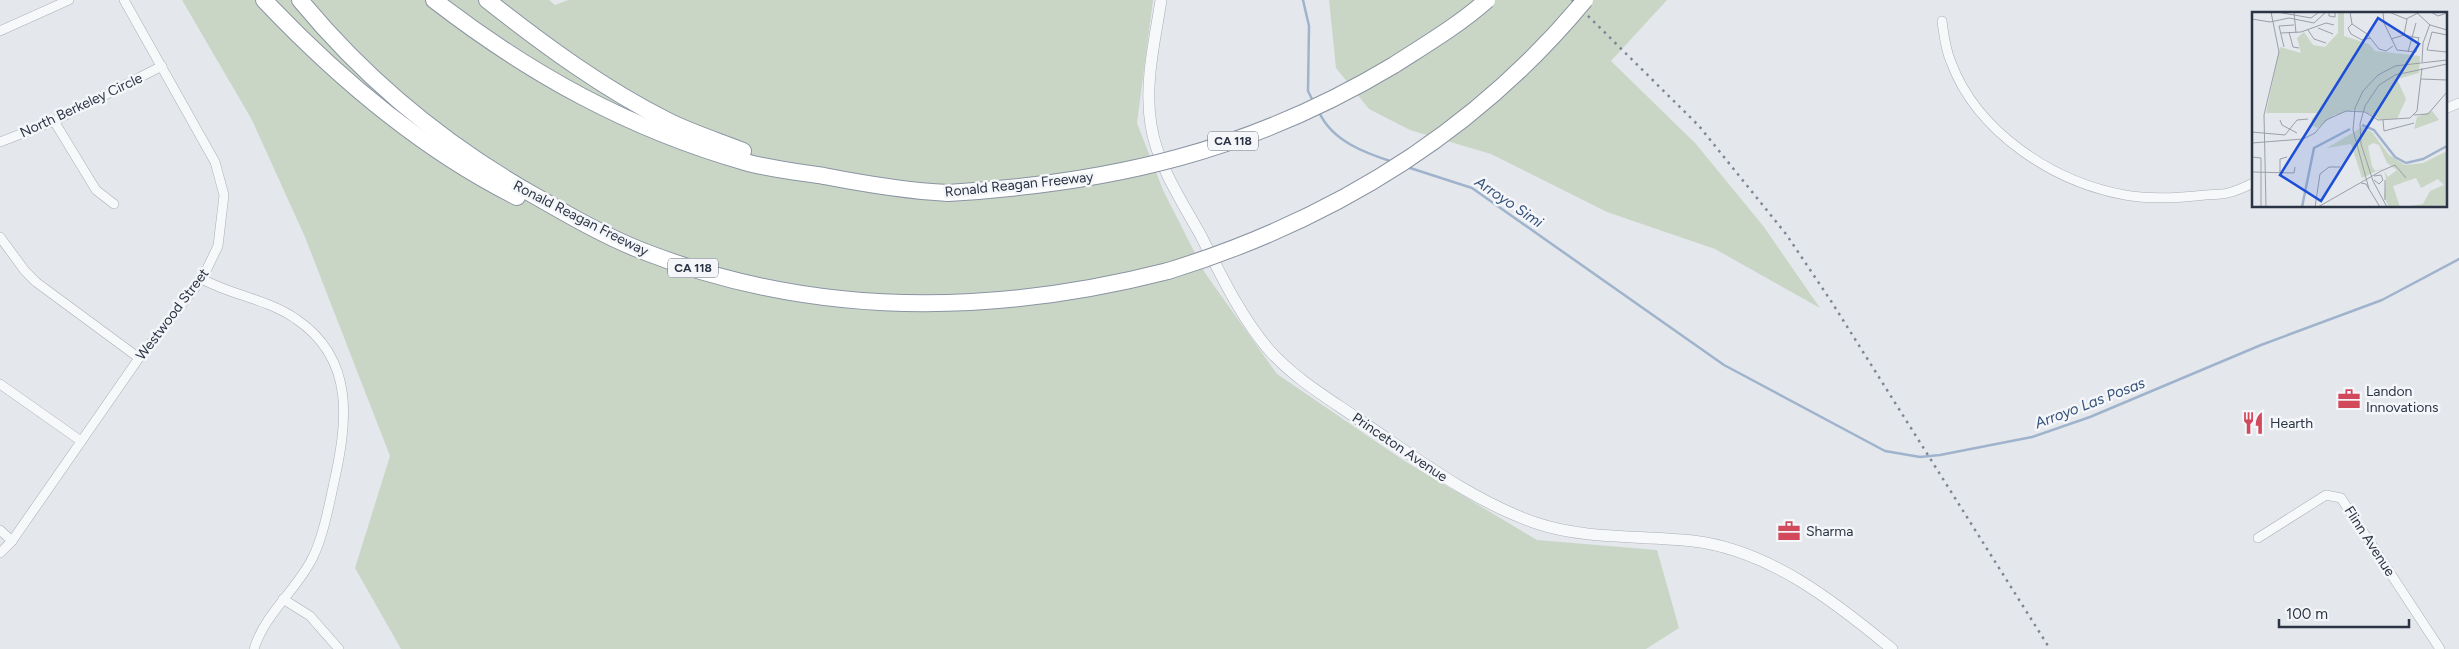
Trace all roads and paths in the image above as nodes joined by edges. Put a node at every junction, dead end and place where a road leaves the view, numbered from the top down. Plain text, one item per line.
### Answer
1 (68, 0) edge
2 (124, 0) edge
3 (264, 0) edge
4 (300, 0) edge
5 (434, 0) edge
6 (487, 0) edge
7 (1161, 0) edge
8 (1487, 0) edge
9 (1585, 0) edge
10 (1942, 20) dead end
11 (0, 31) edge
12 (162, 66) junction
13 (2459, 104) edge
14 (2446, 109) edge
15 (54, 121) junction
16 (0, 142) edge
17 (783, 169) junction
18 (2252, 183) edge
19 (114, 204) dead end
20 (1, 240) edge
21 (638, 249) junction
22 (202, 279) junction
23 (139, 358) junction
24 (0, 384) edge
25 (80, 442) junction
26 (0, 530) edge
27 (2258, 538) dead end
28 (12, 541) junction
29 (0, 553) edge
30 (283, 599) junction
31 (254, 649) edge
32 (339, 649) edge
33 (1892, 649) edge
34 (2440, 649) edge

1 - 11 street
2 - 12 street, Westwood Street
3 - 21 highway
4 - 21 highway, Ronald Reagan Freeway / CA 118
5 - 17 highway, Ronald Reagan Freeway / CA 118
6 - 17 highway
7 - 33 street, Princeton Avenue
8 - 17 highway, Ronald Reagan Freeway / CA 118, bridge
9 - 21 highway, Ronald Reagan Freeway / CA 118, bridge
10 - 18 street
12 - 15 street, North Berkeley Circle
12 - 22 street, Westwood Street
13 - 14 street
15 - 16 street, North Berkeley Circle
15 - 19 street
20 - 23 street
22 - 23 street, Westwood Street
22 - 30 street
23 - 25 street, Westwood Street
24 - 25 street
25 - 28 street, Westwood Street
26 - 28 street
27 - 34 street, Flinn Avenue
28 - 29 street, Westwood Street
30 - 31 street
30 - 32 street

